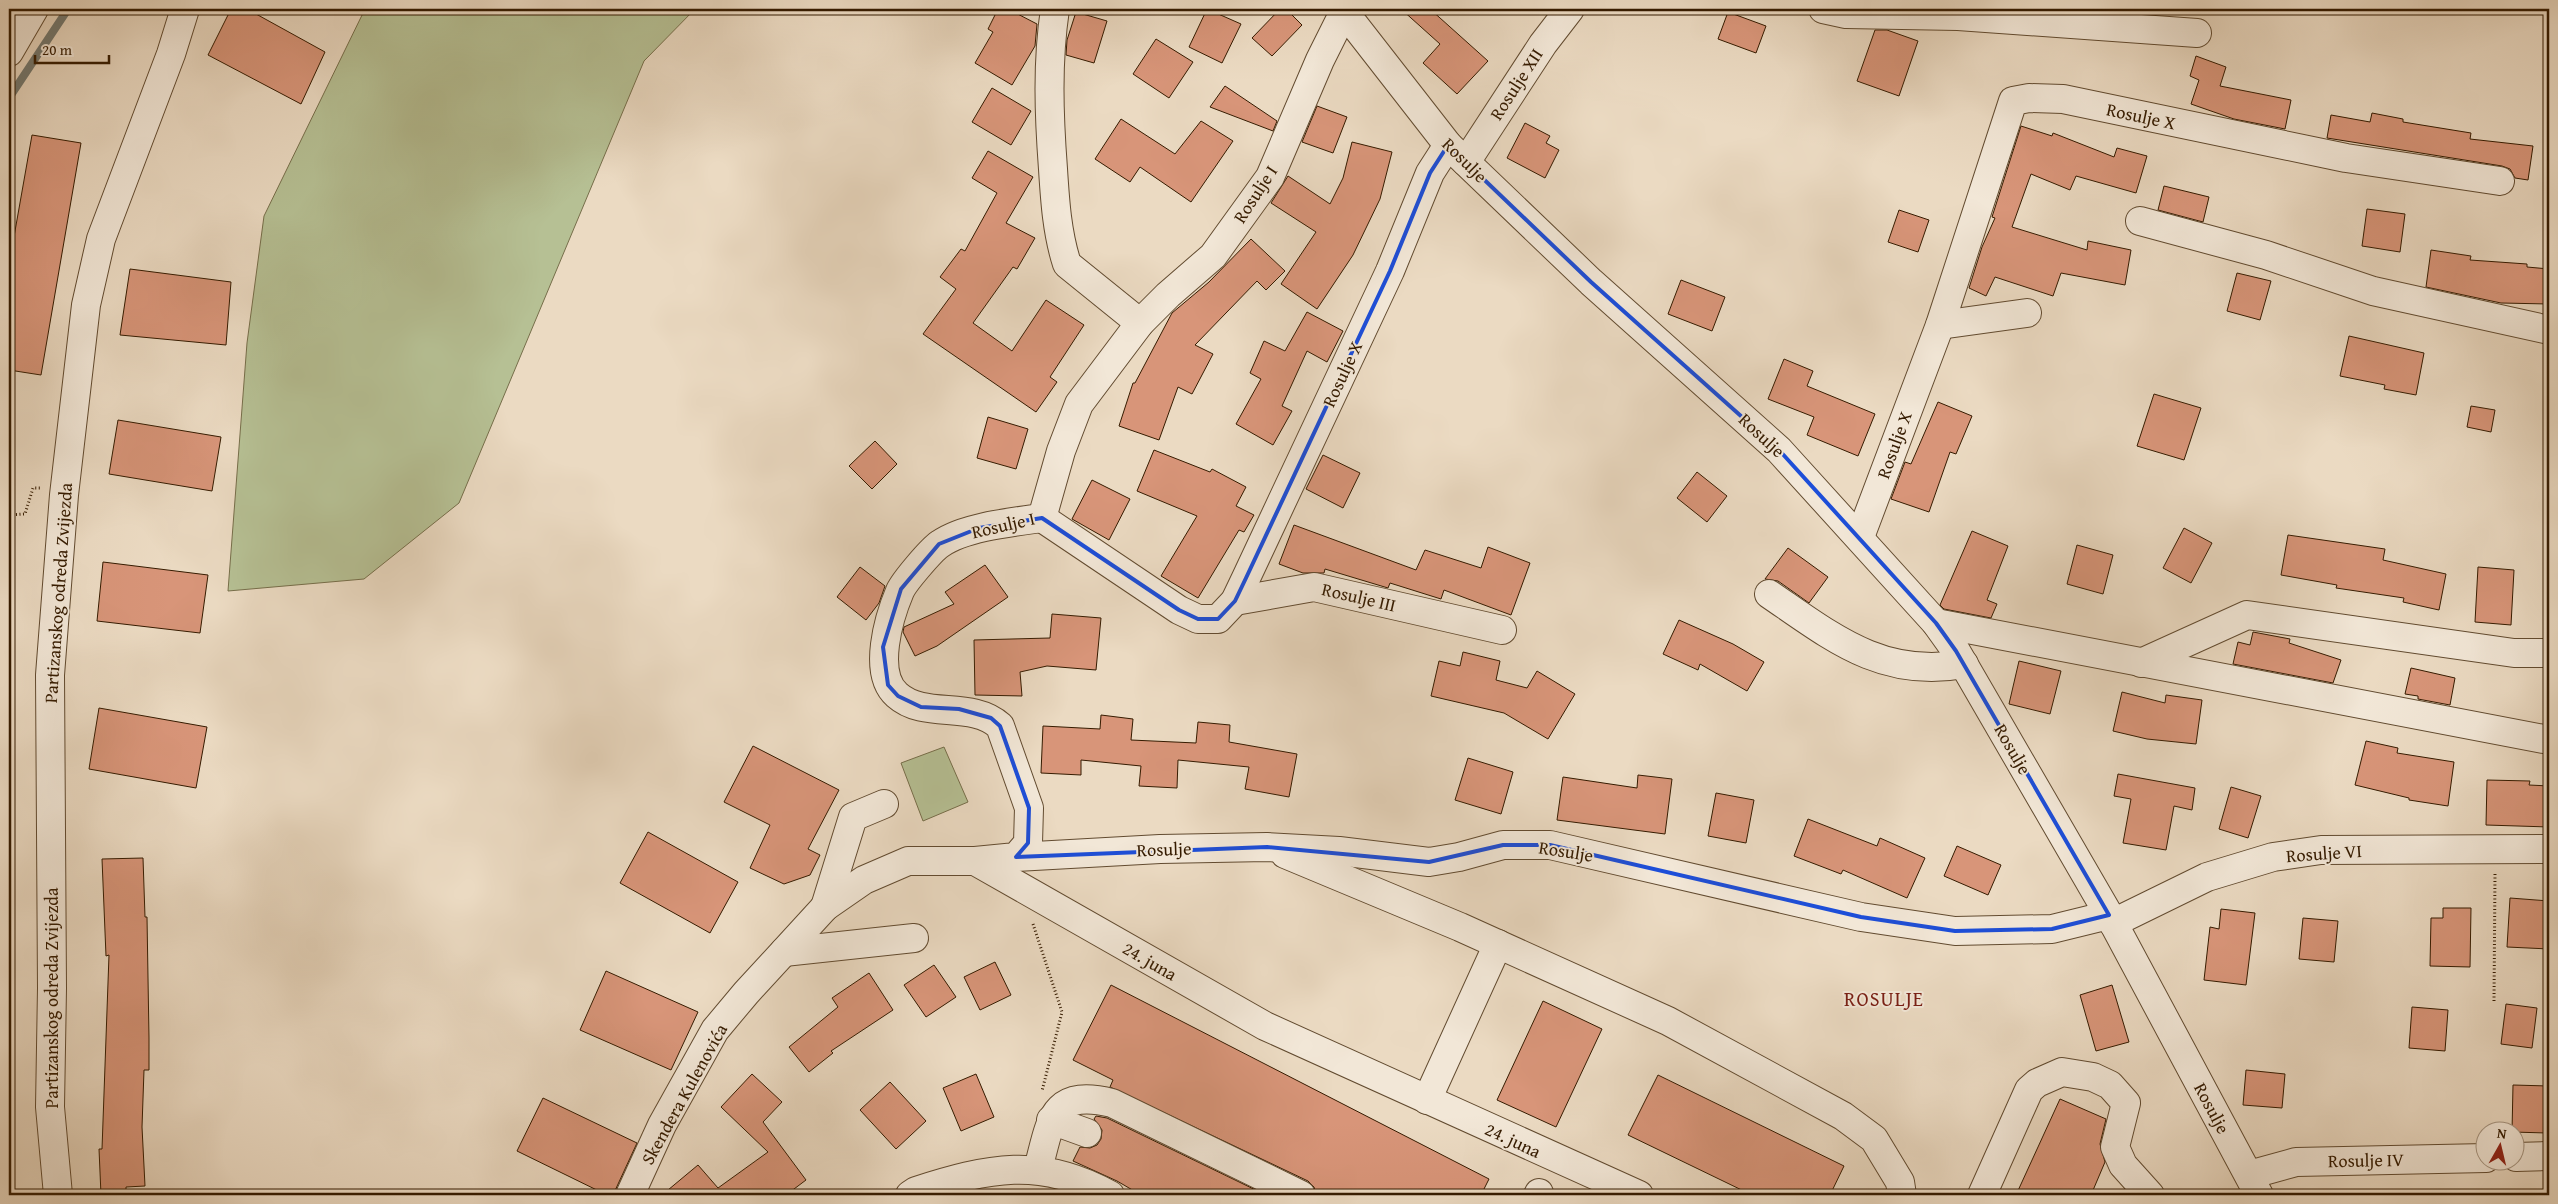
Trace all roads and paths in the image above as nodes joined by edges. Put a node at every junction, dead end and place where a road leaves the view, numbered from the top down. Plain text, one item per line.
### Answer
1 (34, 9) edge
2 (186, 9) edge
3 (1055, 9) edge
4 (1570, 9) edge
5 (1823, 9) edge
6 (1343, 10) edge
7 (2197, 33) dead end
8 (9, 52) edge
9 (1457, 154) junction
10 (2500, 181) dead end
11 (2140, 221) dead end
12 (2027, 313) dead end
13 (1140, 323) junction
14 (1940, 324) junction
15 (2549, 330) edge
16 (64, 495) junction
17 (9, 515) edge
18 (1042, 518) junction
19 (1860, 537) junction
20 (1769, 594) dead end
21 (1235, 601) junction
22 (1936, 623) junction
23 (1502, 630) dead end
24 (2549, 653) edge
25 (2141, 663) junction
26 (1964, 664) junction
27 (2549, 740) edge
28 (884, 804) dead end
29 (1267, 847) junction
30 (2495, 848) junction
31 (2549, 849) edge
32 (1016, 857) junction
33 (975, 861) junction
34 (825, 907) junction
35 (2111, 919) junction
36 (1032, 920) dead end
37 (914, 938) dead end
38 (1498, 944) junction
39 (784, 952) junction
40 (2494, 1001) dead end
41 (1041, 1095) dead end
42 (1426, 1100) junction
43 (1051, 1120) junction
44 (1088, 1132) dead end
45 (2549, 1156) edge
46 (2526, 1157) edge
47 (2476, 1158) edge
48 (1038, 1170) junction
49 (2254, 1185) edge
50 (58, 1195) edge
51 (630, 1195) edge
52 (910, 1195) edge
53 (1110, 1195) edge
54 (1301, 1195) edge
55 (1639, 1195) edge
56 (1902, 1195) edge
57 (1982, 1195) edge
58 (2150, 1195) edge

1 - 8 street
2 - 16 street, Partizanskog odreda Zvijezda
3 - 13 street
4 - 9 street, Rosulje XII
5 - 7 street
6 - 9 street, Rosulje
6 - 13 street, Rosulje I
9 - 19 street, Rosulje
9 - 21 street, Rosulje X
10 - 14 street, Rosulje X
11 - 15 street
12 - 14 street
13 - 18 street, Rosulje I
14 - 19 street, Rosulje X
16 - 17 path
16 - 50 street, Partizanskog odreda Zvijezda
18 - 21 street
18 - 32 street, Rosulje I
19 - 22 street, Rosulje
20 - 26 street
21 - 23 street, Rosulje III
22 - 25 street
22 - 26 street, Rosulje
24 - 25 street
25 - 27 street
26 - 35 street, Rosulje
28 - 34 street, Skendera Kulenovića
29 - 32 street, Rosulje
29 - 35 street, Rosulje
29 - 38 street
30 - 31 street, Rosulje VI
30 - 35 street, Rosulje VI
30 - 40 path
32 - 33 street
33 - 34 street, Skendera Kulenovića
33 - 42 street, 24. juna
34 - 39 street, Skendera Kulenovića
35 - 49 street, Rosulje
36 - 41 path
37 - 39 street
38 - 42 street
38 - 56 street
39 - 51 street, Skendera Kulenovića
42 - 55 street, 24. juna
43 - 44 street
43 - 48 street
43 - 54 street
45 - 46 street
47 - 49 street, Rosulje IV
48 - 52 street
48 - 53 street
57 - 58 street

